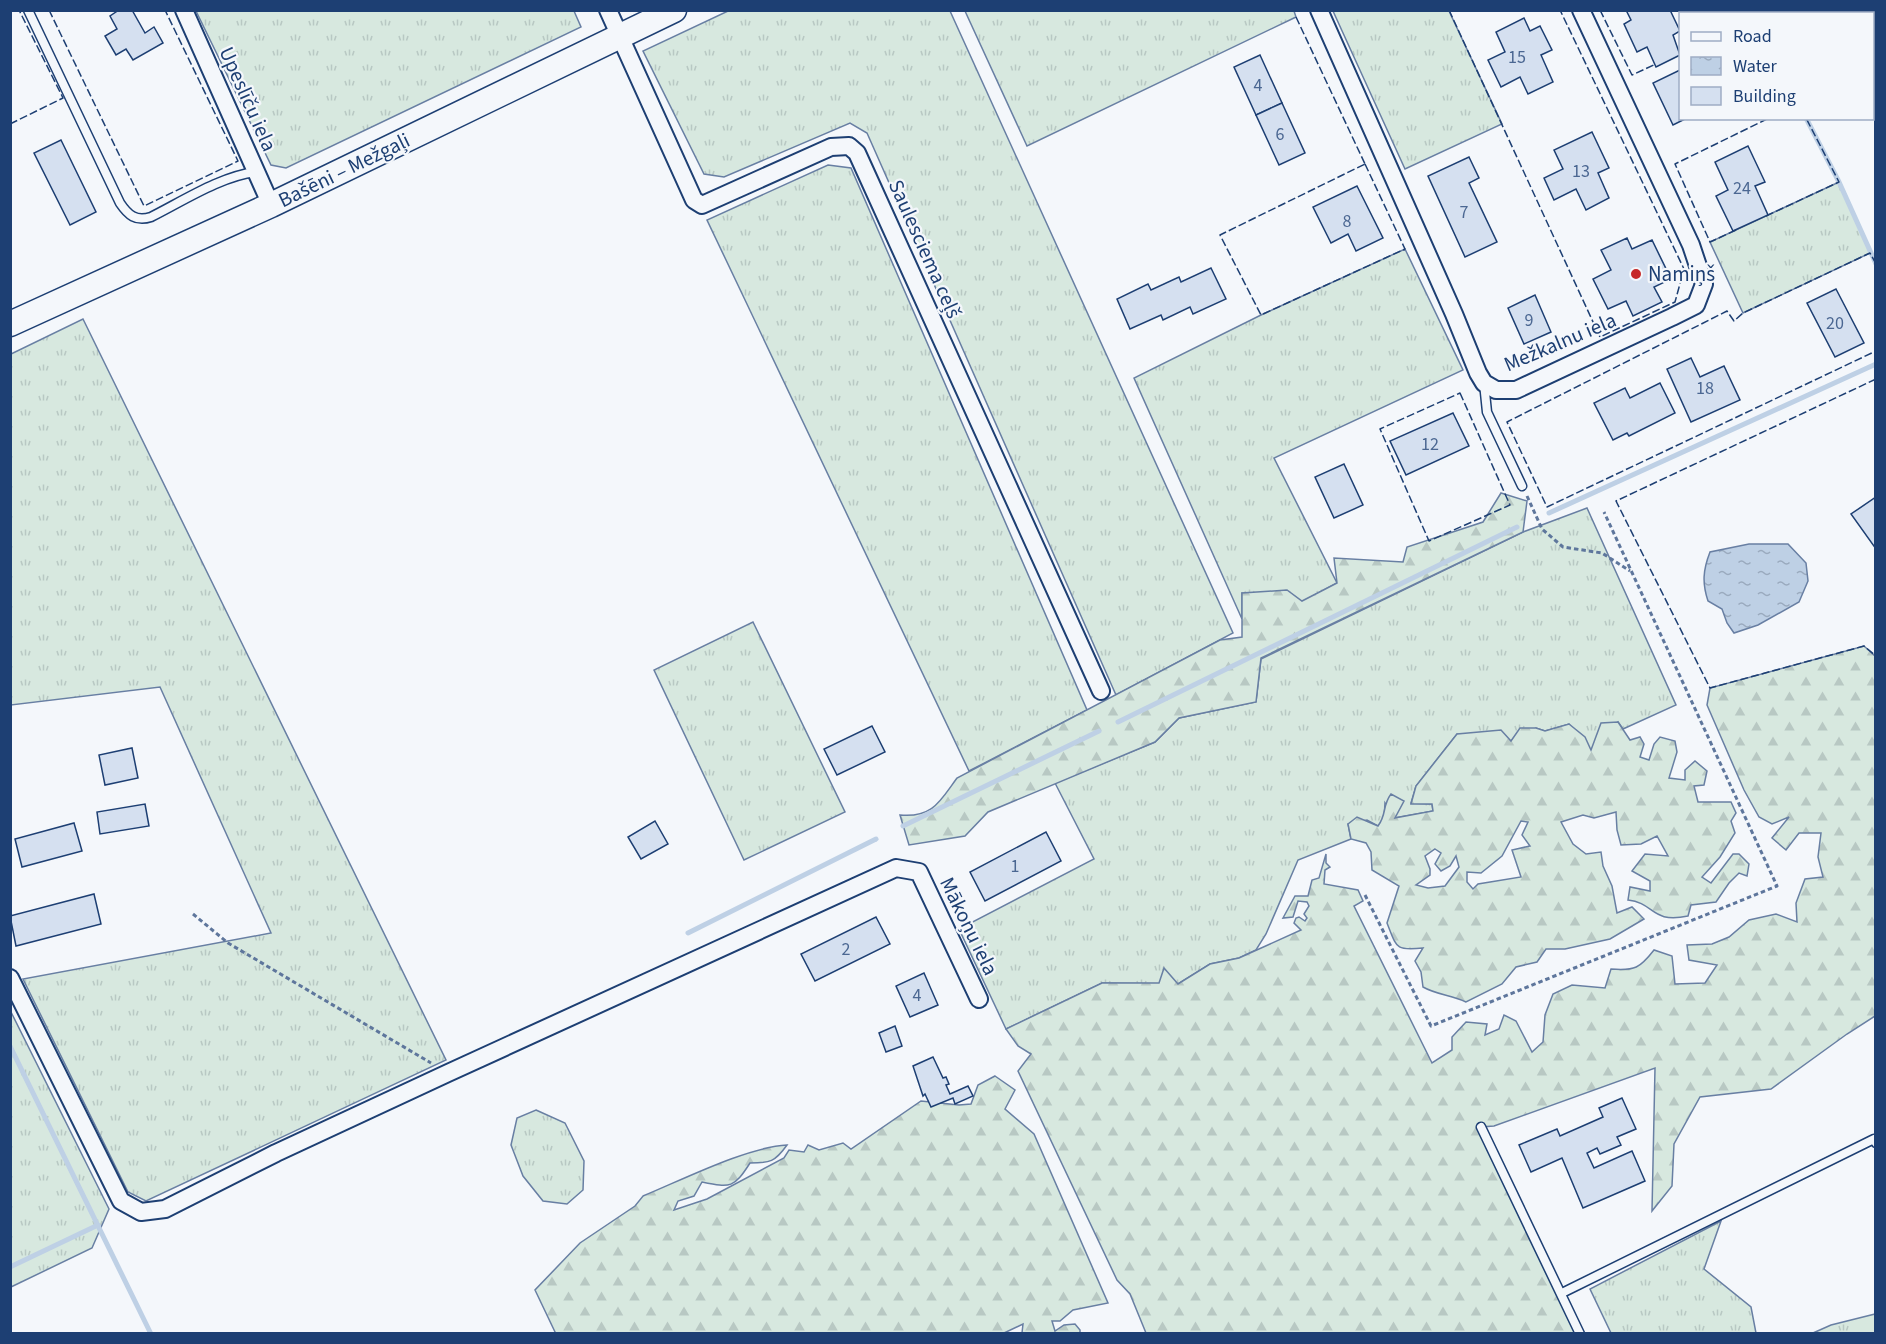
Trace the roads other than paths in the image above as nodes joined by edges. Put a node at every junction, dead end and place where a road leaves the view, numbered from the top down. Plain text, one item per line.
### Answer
1 (28, 10) edge
2 (184, 10) edge
3 (608, 10) edge
4 (674, 10) edge
5 (1319, 10) edge
6 (1581, 10) edge
7 (621, 36) junction
8 (256, 172) junction
9 (271, 206) junction
10 (10, 324) edge
11 (1484, 383) junction
12 (1522, 486) road end
13 (1101, 691) dead end
14 (10, 978) edge
15 (980, 999) dead end
16 (1481, 1127) dead end
17 (1875, 1143) edge
18 (1562, 1293) junction
19 (1580, 1334) edge

1 - 8 lane
2 - 8 street, Upeslīču iela
3 - 7 street
4 - 7 street, Bašēni – Mežgaļi
5 - 11 street, Mežkalnu iela
6 - 11 street, Mežkalnu iela
7 - 9 street, Bašēni – Mežgaļi
7 - 13 street, Saulesciema ceļš
8 - 9 street, Upeslīču iela
9 - 10 street, Bašēni – Mežgaļi
11 - 12 lane
14 - 15 street, Mākoņu iela
16 - 18 lane
17 - 18 lane
18 - 19 lane

